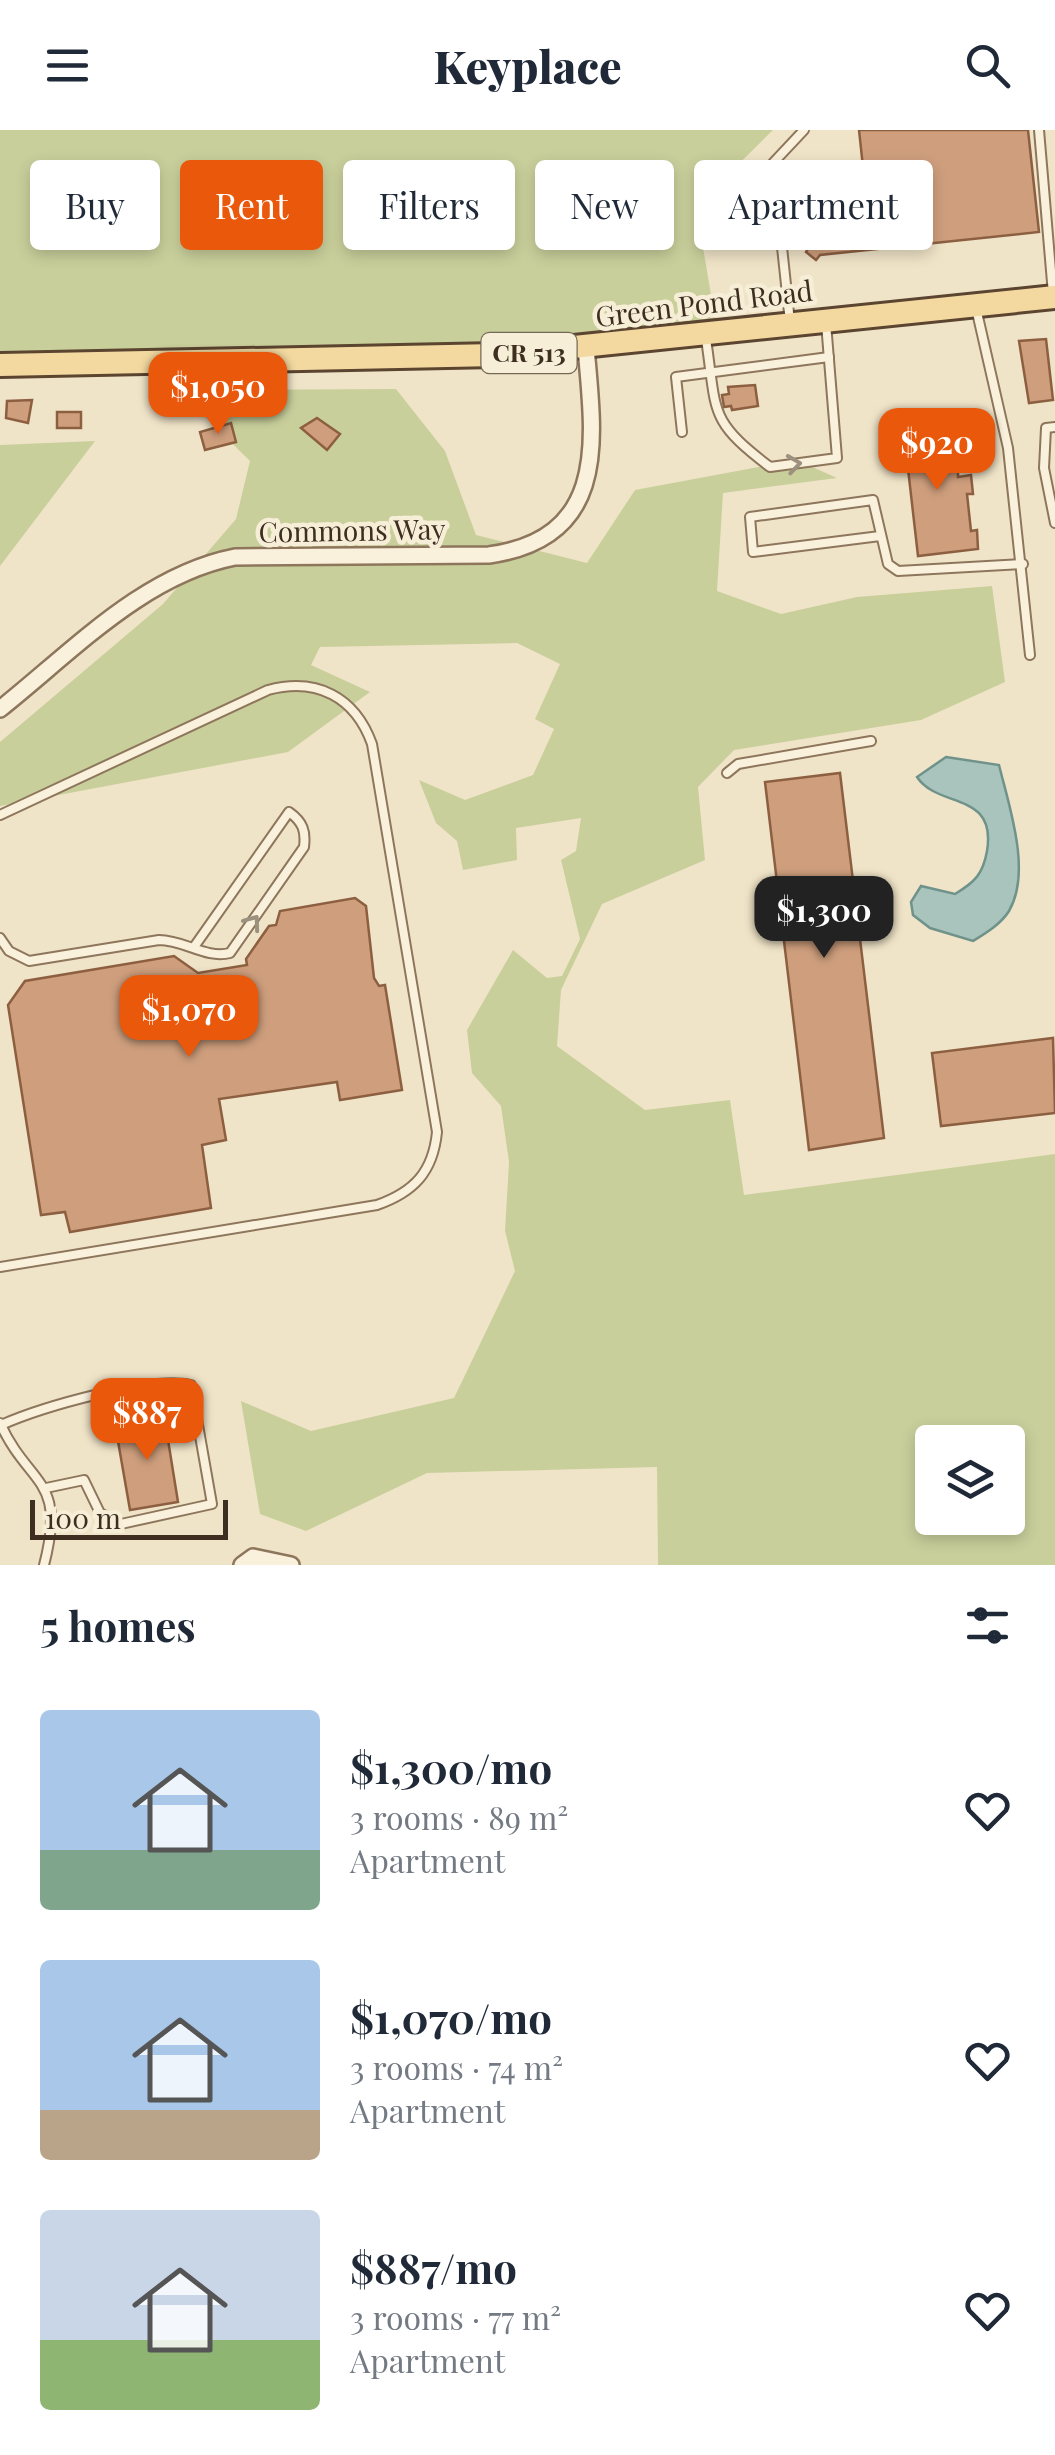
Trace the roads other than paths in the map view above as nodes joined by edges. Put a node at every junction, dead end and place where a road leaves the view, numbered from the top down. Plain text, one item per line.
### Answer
1 (804, 130) edge
2 (1039, 130) edge
3 (1054, 301) edge
4 (975, 304) junction
5 (826, 319) junction
6 (790, 322) junction
7 (705, 334) junction
8 (586, 348) junction
9 (829, 357) junction
10 (0, 365) edge
11 (711, 372) junction
12 (1055, 427) edge
13 (682, 432) dead end
14 (1055, 523) edge
15 (880, 536) junction
16 (1024, 564) junction
17 (1030, 655) dead end
18 (0, 709) edge
19 (870, 741) dead end
20 (726, 774) dead end
21 (0, 815) edge
22 (0, 938) edge
23 (194, 947) junction
24 (0, 1267) edge
25 (1, 1424) edge
26 (46, 1488) junction
27 (44, 1565) edge
28 (242, 1565) edge
29 (292, 1565) edge

1 - 6 lane
2 - 3 lane
3 - 4 main road, Green Pond Road / CR 513
4 - 5 main road, Green Pond Road / CR 513
4 - 16 lane
5 - 6 main road, Green Pond Road / CR 513
5 - 9 lane
6 - 7 main road, Green Pond Road / CR 513
7 - 8 main road, Green Pond Road / CR 513
7 - 11 lane
8 - 10 main road, Green Pond Road / CR 513
8 - 18 street, Commons Way
9 - 11 lane
11 -> 9 lane
11 - 13 lane
12 - 14 lane
15 - 15 lane
15 - 16 lane
16 - 17 lane
19 - 20 lane
21 - 24 lane
22 - 23 lane
23 -> 23 lane
25 - 26 lane
25 - 26 lane
26 - 27 lane
28 - 29 street

